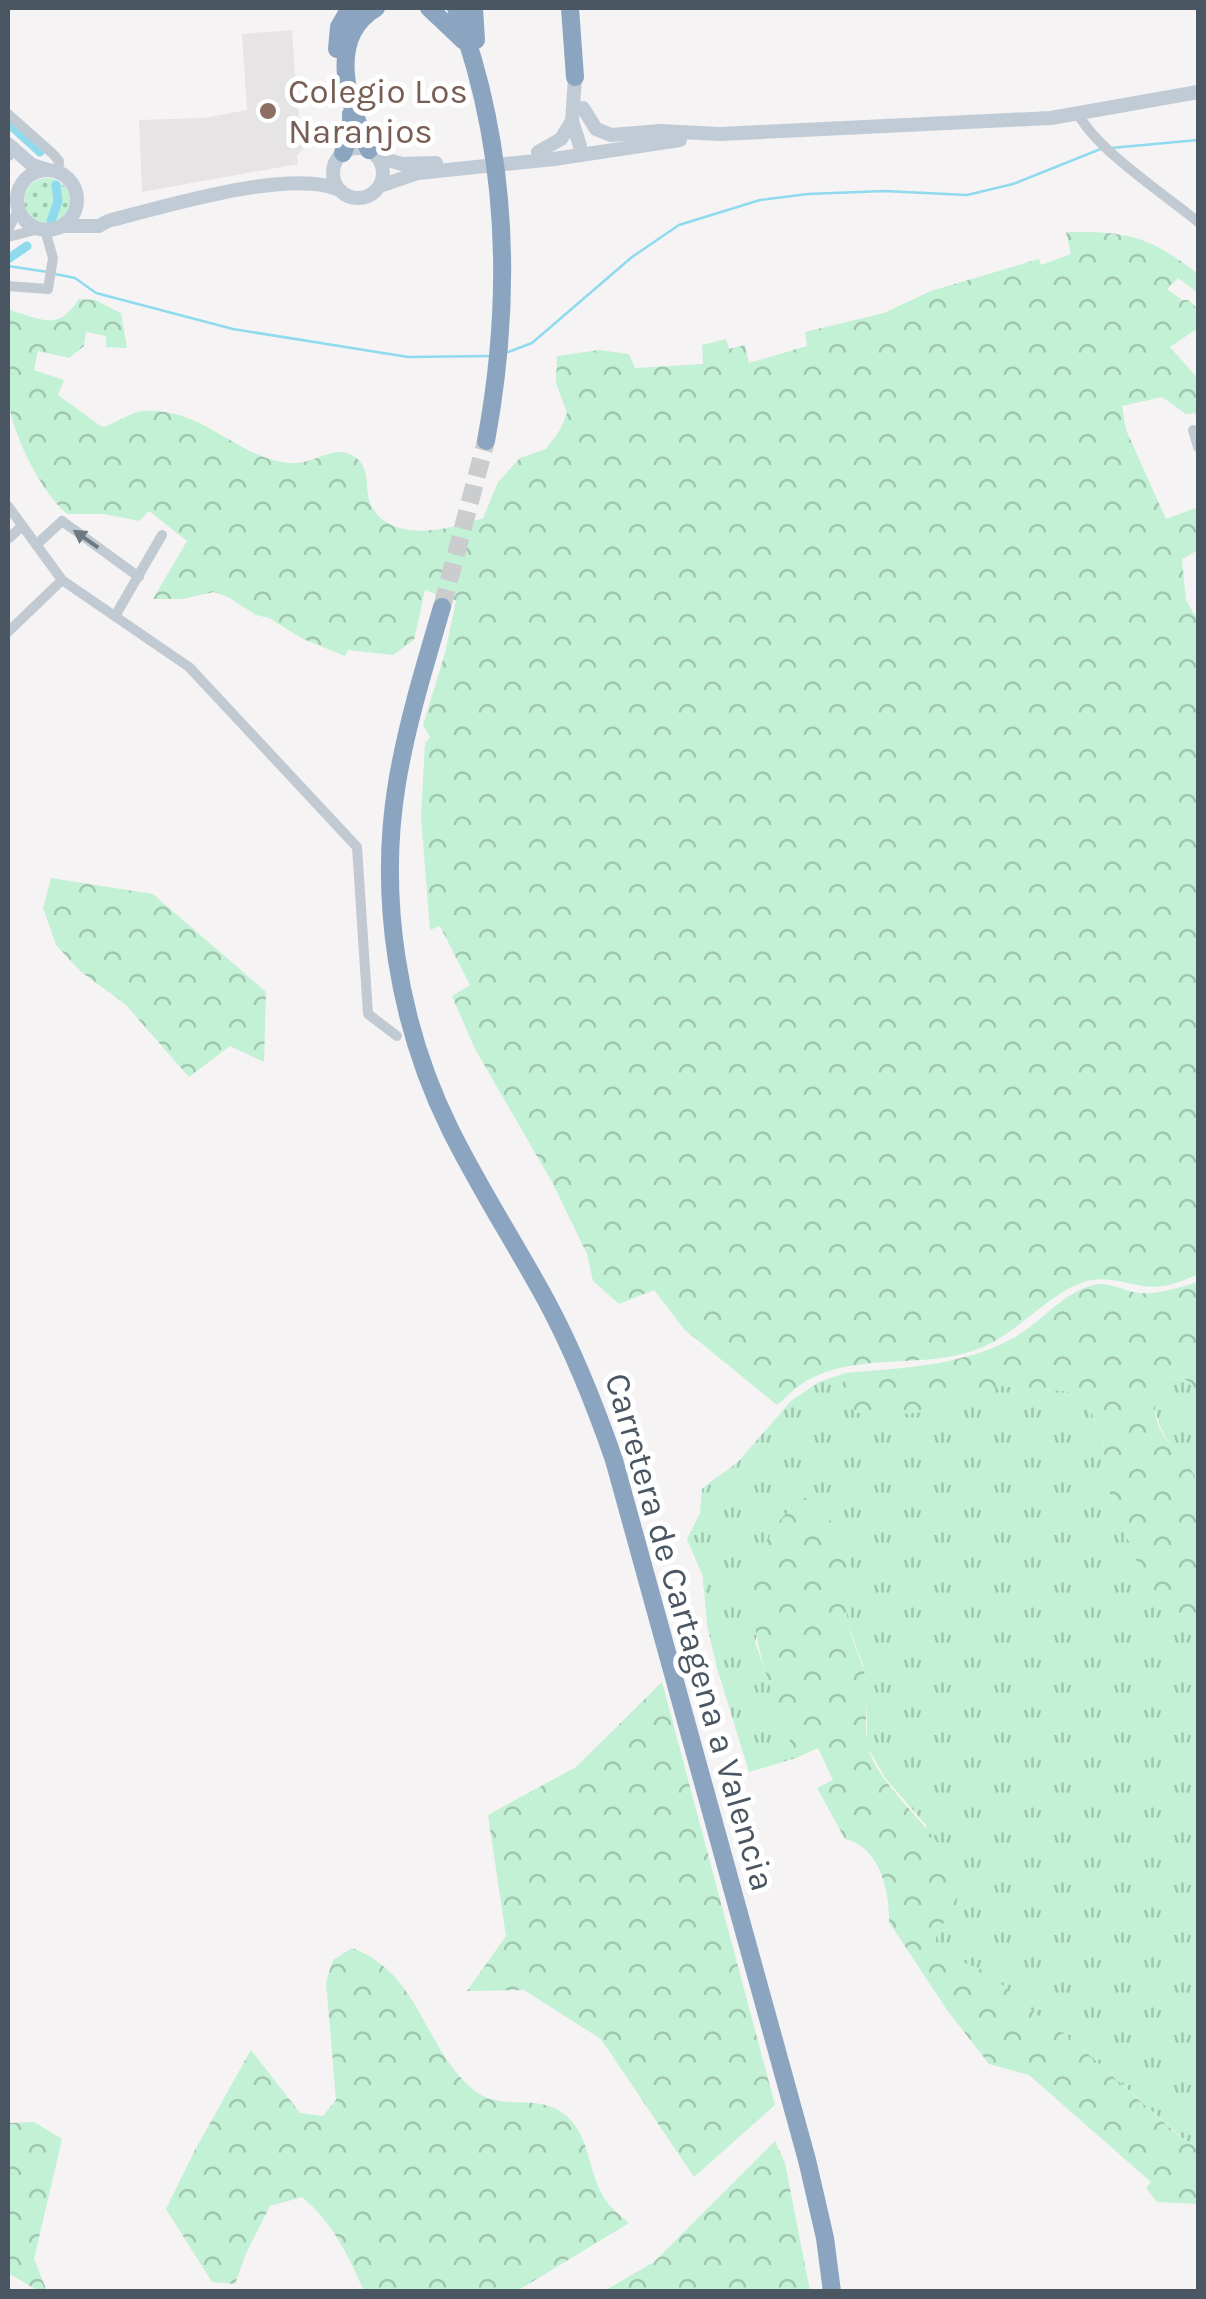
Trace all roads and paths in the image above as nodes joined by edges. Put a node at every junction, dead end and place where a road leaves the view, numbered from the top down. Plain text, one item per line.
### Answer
1 (350, 8) edge
2 (376, 8) edge
3 (429, 8) edge
4 (456, 8) edge
5 (471, 8) edge
6 (568, 11) edge
7 (471, 50) junction
8 (575, 77) junction
9 (1198, 92) edge
10 (582, 108) junction
11 (8, 114) edge
12 (1078, 114) junction
13 (572, 120) junction
14 (494, 133) junction
15 (661, 138) junction
16 (580, 146) junction
17 (8, 152) edge
18 (538, 152) junction
19 (373, 154) junction
20 (339, 157) junction
21 (53, 171) junction
22 (429, 172) junction
23 (23, 182) junction
24 (296, 182) junction
25 (380, 186) junction
26 (341, 192) junction
27 (77, 202) junction
28 (18, 210) junction
29 (1198, 222) edge
30 (104, 223) junction
31 (62, 226) junction
32 (42, 230) junction
33 (8, 233) edge
34 (8, 286) edge
35 (1193, 430) dead end
36 (486, 441) tunnel mouth
37 (1198, 447) edge
38 (8, 506) edge
39 (20, 527) junction
40 (162, 535) dead end
41 (8, 539) edge
42 (36, 545) junction
43 (139, 577) junction
44 (62, 580) junction
45 (442, 607) tunnel mouth
46 (115, 616) junction
47 (8, 632) edge
48 (396, 1036) dead end
49 (832, 2292) edge

1 - 20 highway
2 - 19 highway
3 - 7 highway
4 - 7 highway
5 - 14 highway
6 - 8 highway
7 - 14 highway
8 - 10 street
8 - 13 street
9 - 12 street
10 - 15 street
10 - 16 street
11 - 21 street
12 - 15 street
12 - 29 street
13 - 16 street
13 - 18 street
14 - 36 highway
15 - 16 street
15 - 22 street
16 - 18 street
16 - 22 street
17 - 21 street
17 - 23 street
18 - 19 street
19 - 20 street
19 - 25 street
20 - 24 street
20 - 26 street
21 - 23 street
21 - 27 street
22 - 25 street
23 - 28 street
24 - 26 street
24 - 30 street
25 - 26 street
27 - 30 street
27 - 31 street
28 - 32 street
28 - 33 street
30 - 31 street
31 - 32 street
32 - 33 street
32 - 34 street
35 - 37 street
38 - 39 street
39 - 41 street
39 - 42 street
40 - 43 street
43 -> 42 street
42 - 44 street
43 - 46 street
44 - 46 street
44 - 47 street
45 - 49 highway, Carretera de Cartagena a Valencia
46 - 48 street

